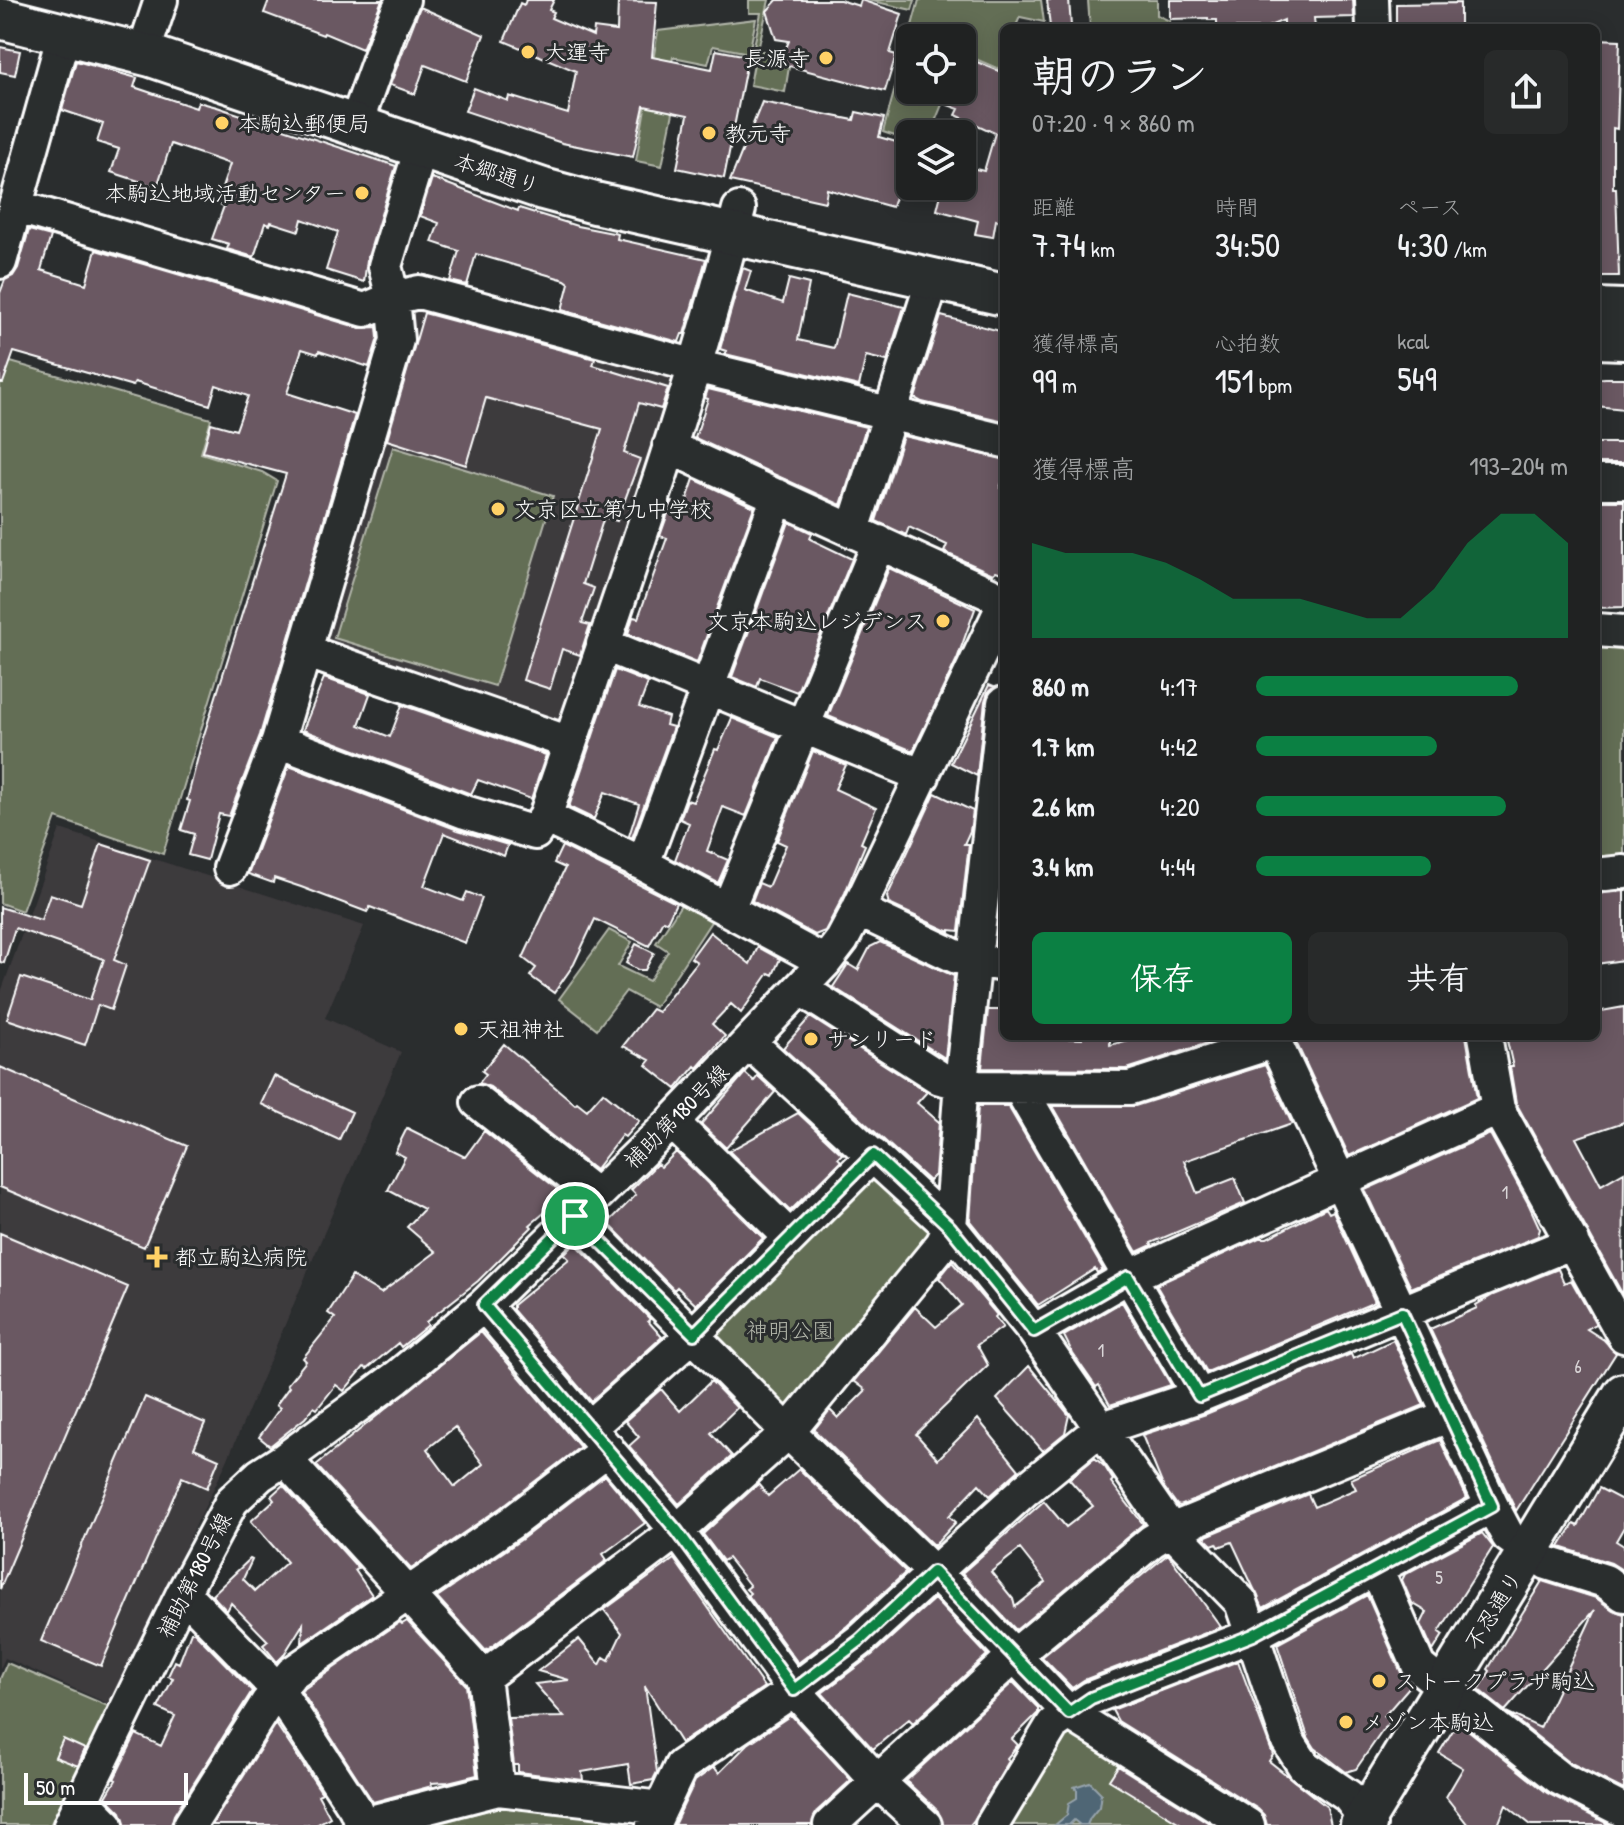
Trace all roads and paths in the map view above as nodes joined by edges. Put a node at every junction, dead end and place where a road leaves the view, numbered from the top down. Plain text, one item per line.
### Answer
1 (17, 0) edge
2 (403, 0) edge
3 (1372, 0) edge
4 (155, 17) edge
5 (0, 18) edge
6 (1373, 24) edge
7 (64, 34) junction
8 (358, 114) junction
9 (421, 148) junction
10 (15, 206) junction
11 (736, 221) junction
12 (0, 262) edge
13 (1000, 266) edge
14 (933, 279) junction
15 (1000, 294) edge
16 (393, 298) junction
17 (1600, 309) edge
18 (1624, 310) edge
19 (1600, 338) edge
20 (1624, 339) edge
21 (696, 366) junction
22 (892, 413) junction
23 (1000, 440) edge
24 (669, 447) junction
25 (1600, 482) edge
26 (1624, 482) edge
27 (778, 496) junction
28 (866, 536) junction
29 (1000, 600) edge
30 (1000, 611) edge
31 (1600, 630) edge
32 (1624, 632) edge
33 (603, 644) junction
34 (305, 651) junction
35 (966, 684) junction
36 (709, 687) junction
37 (1000, 696) edge
38 (803, 725) junction
39 (278, 741) junction
40 (570, 743) junction
41 (1000, 769) edge
42 (923, 776) junction
43 (545, 817) junction
44 (997, 819) edge
45 (643, 864) junction
46 (230, 868) dead end
47 (1624, 872) edge
48 (1600, 875) edge
49 (728, 909) junction
50 (858, 910) junction
51 (825, 962) junction
52 (989, 963) edge
53 (801, 989) junction
54 (1270, 1040) edge
55 (1275, 1040) edge
56 (1486, 1040) edge
57 (749, 1042) junction
58 (961, 1082) junction
59 (1023, 1087) junction
60 (478, 1102) dead end
61 (1498, 1109) junction
62 (672, 1122) junction
63 (873, 1155) junction
64 (1339, 1181) junction
65 (586, 1205) junction
66 (950, 1227) junction
67 (789, 1236) junction
68 (1573, 1242) junction
69 (1128, 1277) junction
70 (484, 1305) junction
71 (1402, 1313) junction
72 (1034, 1331) junction
73 (694, 1334) junction
74 (1624, 1336) edge
75 (1624, 1394) edge
76 (1199, 1396) junction
77 (1450, 1415) junction
78 (1100, 1429) junction
79 (788, 1432) junction
80 (599, 1438) junction
81 (285, 1459) junction
82 (1492, 1506) junction
83 (1171, 1530) junction
84 (677, 1531) junction
85 (1529, 1551) junction
86 (1377, 1570) junction
87 (933, 1572) junction
88 (183, 1593) junction
89 (410, 1594) junction
90 (1624, 1595) edge
91 (1253, 1635) junction
92 (1015, 1655) junction
93 (484, 1677) junction
94 (277, 1689) junction
95 (1443, 1689) junction
96 (794, 1690) junction
97 (1069, 1713) junction
98 (878, 1782) junction
99 (498, 1789) junction
100 (1624, 1811) edge
101 (75, 1815) edge
102 (657, 1816) edge
103 (1366, 1822) edge
104 (107, 1825) edge
105 (190, 1825) edge
106 (361, 1825) edge
107 (830, 1825) edge
108 (925, 1825) edge
109 (992, 1825) edge
110 (1248, 1825) edge

1 - 4 main road, 本郷通り
2 - 8 street
3 - 6 street
4 - 8 main road, 本郷通り
5 - 7 main road, 本郷通り
7 - 8 main road, 本郷通り
7 - 10 street
8 - 9 main road, 本郷通り
8 - 11 main road, 本郷通り
9 - 11 main road, 本郷通り
9 - 16 street
10 - 12 street
10 - 16 street
11 - 13 main road, 本郷通り
11 - 14 main road, 本郷通り
11 - 21 street
14 - 15 main road, 本郷通り
14 - 22 street
16 - 21 street
16 - 34 street
17 - 18 main road
19 - 20 main road
21 - 22 street
21 - 24 street
22 - 23 street
22 - 28 street
24 - 27 street
24 - 33 street
25 - 26 street
27 - 28 street
27 - 36 street
28 - 29 street
28 - 38 street
30 - 35 street, 補助第180号線
31 - 32 street
33 - 36 street
33 - 40 street
34 - 39 street
34 - 40 street
35 - 37 street
35 - 42 street, 補助第180号線
36 - 38 street
36 - 45 street
38 - 42 street
38 - 49 street
39 - 43 street
39 - 46 street
40 - 43 street
41 - 44 street
42 - 50 street, 補助第180号線
43 - 45 street
44 - 52 street
45 - 49 street
47 - 48 street
49 - 51 street
50 - 51 street, 補助第180号線
50 - 52 street
51 - 53 street, 補助第180号線
52 - 58 street
53 - 57 street, 補助第180号線
53 - 58 street
54 - 59 street
55 - 64 street
56 - 61 street
57 - 62 street, 補助第180号線
57 - 63 street
58 - 59 street
58 - 66 street
59 - 69 street
60 - 65 street
61 - 64 street
61 - 68 street
62 - 65 street, 補助第180号線
62 - 67 street
63 - 66 street
63 - 67 street
64 - 69 street
64 - 71 street
65 - 70 street, 補助第180号線
65 - 73 street
66 - 72 street
66 - 79 street
67 - 73 street
68 - 71 street
68 - 74 street
69 - 72 street
69 - 76 street
70 - 80 street
70 - 81 street, 補助第180号線
71 - 76 street
71 - 77 street
72 - 78 street
73 - 79 street
73 - 80 street
75 - 85 main road, 不忍通り
76 - 78 street
77 - 82 street
77 - 83 street
78 - 83 street
78 - 87 street
79 - 84 street
79 - 87 street
80 - 84 street
80 - 89 street
81 - 88 street, 補助第180号線
81 - 89 street
82 - 85 street
82 - 86 street
83 - 91 street
83 - 92 street
84 - 93 street
84 - 96 street
85 - 90 street
85 - 95 main road, 不忍通り
86 - 91 street
86 - 95 street
87 - 92 street
87 - 96 street
88 - 94 street
88 - 101 street, 補助第180号線
89 - 93 street
89 - 94 street
91 - 97 street
91 - 103 street
92 - 97 street
92 - 98 street
93 - 99 street
94 - 105 street
94 - 106 street
95 - 100 street
95 - 103 main road, 不忍通り
96 - 98 street
96 - 102 street
97 - 109 street
97 - 110 street
98 - 107 street
98 - 108 street
99 - 102 street
99 - 106 street
101 - 104 street

